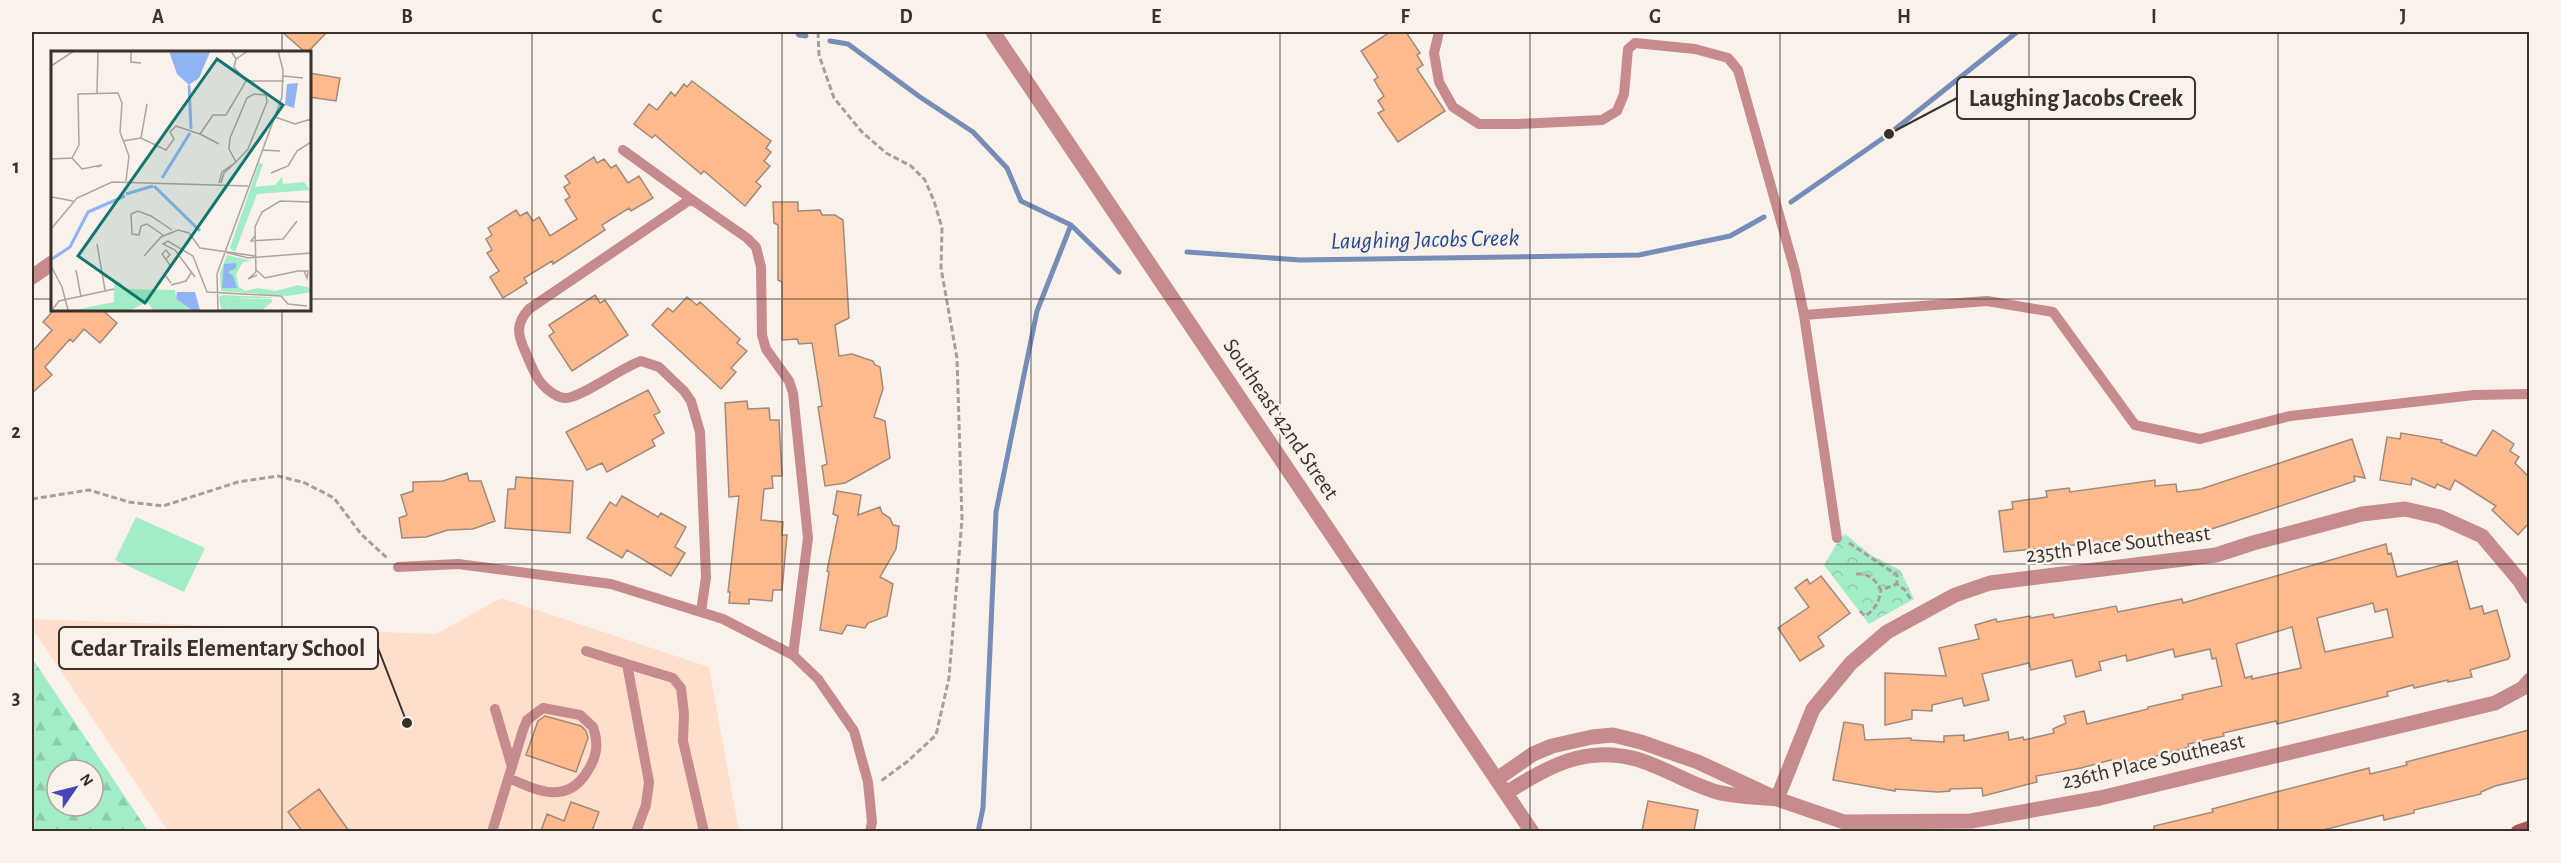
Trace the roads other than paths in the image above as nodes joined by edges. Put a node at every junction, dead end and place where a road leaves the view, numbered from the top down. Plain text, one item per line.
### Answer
1 (993, 32) edge
2 (1439, 32) edge
3 (623, 150) dead end
4 (690, 200) junction
5 (51, 264) edge
6 (32, 277) edge
7 (1804, 315) junction
8 (2529, 394) edge
9 (1837, 536) road end
10 (398, 567) road end
11 (2529, 597) edge
12 (701, 612) junction
13 (586, 651) dead end
14 (793, 655) junction
15 (627, 663) junction
16 (2529, 680) edge
17 (495, 709) dead end
18 (510, 773) junction
19 (1497, 779) junction
20 (1506, 792) junction
21 (1777, 799) junction
22 (2529, 828) edge
23 (492, 831) edge
24 (636, 831) edge
25 (704, 831) edge
26 (870, 831) edge
27 (1533, 831) edge
28 (2518, 831) edge

1 - 19 street, Southeast 42nd Street
2 - 7 lane
3 - 4 lane
4 - 12 lane
4 - 14 lane
5 - 6 street
7 - 8 lane
7 - 9 lane
10 - 12 lane
11 - 21 street, 235th Place Southeast
12 - 14 lane
13 - 15 lane
14 - 26 lane
15 - 24 lane
15 - 25 lane
16 - 21 street, 236th Place Southeast
17 - 18 lane
18 - 18 lane
18 - 23 lane
19 - 20 street, Southeast 42nd Street
19 - 21 street, 236th Place Southeast
20 - 21 street, 236th Place Southeast
20 - 27 street, Southeast 42nd Street
22 - 28 main road

